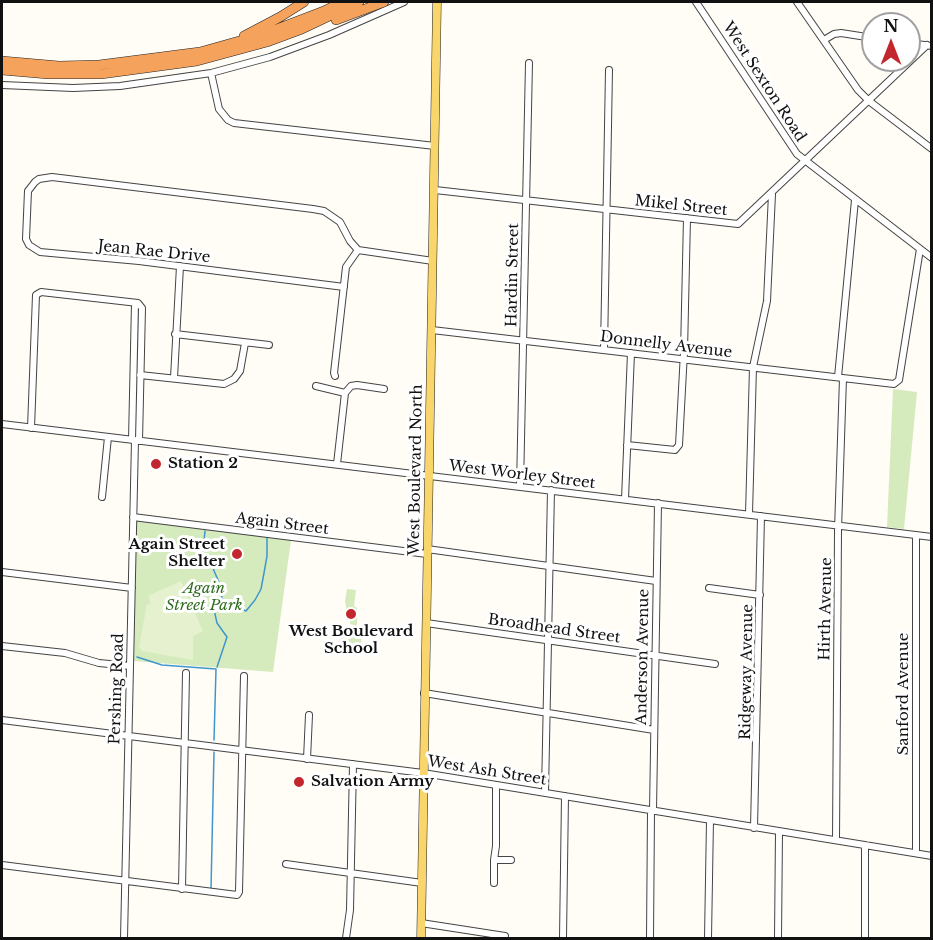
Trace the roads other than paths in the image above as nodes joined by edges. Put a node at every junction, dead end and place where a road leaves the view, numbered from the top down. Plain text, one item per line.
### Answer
1 (304, 2) edge
2 (342, 2) edge
3 (360, 2) edge
4 (384, 2) edge
5 (404, 2) edge
6 (437, 2) edge
7 (696, 2) edge
8 (797, 2) edge
9 (302, 29) junction
10 (861, 36) edge
11 (824, 40) junction
12 (227, 44) junction
13 (929, 45) edge
14 (2, 61) edge
15 (529, 63) dead end
16 (2, 70) edge
17 (609, 70) dead end
18 (212, 73) junction
19 (2, 85) edge
20 (869, 101) junction
21 (435, 146) junction
22 (932, 149) edge
23 (805, 162) junction
24 (435, 190) junction
25 (772, 194) junction
26 (527, 200) junction
27 (855, 200) junction
28 (607, 210) junction
29 (687, 218) junction
30 (920, 249) junction
31 (358, 250) junction
32 (932, 258) edge
33 (433, 261) junction
34 (180, 266) junction
35 (344, 287) junction
36 (138, 304) junction
37 (432, 330) junction
38 (175, 334) junction
39 (524, 340) junction
40 (245, 343) junction
41 (269, 345) dead end
42 (604, 350) junction
43 (631, 353) junction
44 (682, 359) junction
45 (753, 367) junction
46 (140, 375) junction
47 (335, 376) dead end
48 (840, 377) junction
49 (174, 378) junction
50 (315, 386) dead end
51 (384, 389) dead end
52 (345, 393) junction
53 (2, 424) edge
54 (32, 428) junction
55 (108, 437) junction
56 (136, 440) junction
57 (627, 445) junction
58 (337, 464) junction
59 (429, 476) junction
60 (520, 487) junction
61 (551, 490) junction
62 (102, 497) dead end
63 (625, 499) junction
64 (658, 503) junction
65 (749, 514) junction
66 (761, 516) junction
67 (133, 517) junction
68 (839, 525) junction
69 (916, 535) junction
70 (932, 537) edge
71 (427, 552) junction
72 (549, 567) junction
73 (2, 572) edge
74 (656, 582) junction
75 (132, 588) junction
76 (709, 588) dead end
77 (760, 595) junction
78 (426, 623) junction
79 (548, 640) junction
80 (2, 646) edge
81 (655, 655) junction
82 (715, 664) dead end
83 (129, 666) junction
84 (186, 673) dead end
85 (244, 676) dead end
86 (424, 693) junction
87 (546, 713) junction
88 (309, 715) dead end
89 (2, 720) edge
90 (654, 730) junction
91 (127, 736) junction
92 (184, 742) junction
93 (242, 750) junction
94 (307, 759) junction
95 (353, 764) junction
96 (423, 773) junction
97 (496, 785) junction
98 (545, 793) junction
99 (565, 796) junction
100 (652, 811) junction
101 (710, 820) junction
102 (754, 828) junction
103 (779, 831) junction
104 (836, 840) junction
105 (865, 845) junction
106 (916, 853) junction
107 (932, 856) edge
108 (494, 860) junction
109 (511, 860) dead end
110 (286, 864) dead end
111 (2, 865) edge
112 (350, 873) junction
113 (124, 881) junction
114 (422, 883) junction
115 (494, 883) dead end
116 (182, 889) junction
117 (421, 923) junction
118 (505, 936) dead end
119 (124, 939) edge
120 (346, 939) edge
121 (421, 939) edge
122 (563, 939) edge
123 (650, 939) edge
124 (708, 939) edge
125 (778, 939) edge
126 (865, 939) edge

1 - 12 highway
2 - 12 highway
3 - 9 highway
4 - 9 highway
5 - 18 street
6 - 21 main road, West Boulevard North
7 - 23 street, West Sexton Road
8 - 11 street
9 - 16 highway
10 - 11 street
11 - 20 street
12 - 14 highway
13 - 20 street, Mikel Street
15 - 26 street, Hardin Street
17 - 28 street
18 - 19 street
18 - 21 street
20 - 22 street
20 - 23 street, Mikel Street
21 - 24 main road, West Boulevard North
23 - 25 street, Mikel Street
23 - 27 street, West Sexton Road
24 - 26 street, Mikel Street
24 - 33 main road, West Boulevard North
25 - 29 street, Mikel Street
25 - 45 street
26 - 28 street, Mikel Street
26 - 39 street, Hardin Street
27 - 30 street, West Sexton Road
27 - 48 street, Hirth Avenue
28 - 29 street, Mikel Street
28 - 42 street
29 - 44 street
30 - 32 street, West Sexton Road
30 - 48 street, Donnelly Avenue
31 - 33 street
31 - 34 street, Jean Rae Drive
31 - 35 street
33 - 37 main road, West Boulevard North
34 - 35 street, Jean Rae Drive
34 - 38 street
35 - 47 street
36 - 46 street, Pershing Road
36 - 54 street
36 - 56 street
37 - 39 street, Donnelly Avenue
37 - 59 main road, West Boulevard North
38 - 40 street
38 - 49 street
39 - 42 street, Donnelly Avenue
39 - 60 street, Hardin Street
40 - 41 street
40 - 49 street
42 - 43 street, Donnelly Avenue
43 - 44 street, Donnelly Avenue
43 - 57 street
44 - 45 street, Donnelly Avenue
44 - 57 street
45 - 48 street, Donnelly Avenue
45 - 65 street
46 - 49 street
46 - 56 street, Pershing Road
48 - 68 street, Hirth Avenue
50 - 52 street
51 - 52 street
52 - 58 street
53 - 54 street, West Worley Street
54 - 55 street, West Worley Street
55 - 56 street, West Worley Street
55 - 62 street
56 - 58 street, West Worley Street
56 - 67 street, Pershing Road
57 - 63 street
58 - 59 street, West Worley Street
59 - 60 street, West Worley Street
59 - 71 main road, West Boulevard North
60 - 61 street, West Worley Street
61 - 63 street, West Worley Street
61 - 72 street
63 - 64 street, West Worley Street
64 - 65 street, West Worley Street
64 - 74 street, Anderson Avenue
65 - 66 street, West Worley Street
66 - 68 street, West Worley Street
66 - 77 street, Ridgeway Avenue
67 - 71 street, Again Street
67 - 75 street, Pershing Road
68 - 69 street, West Worley Street
68 - 104 street, Hirth Avenue
69 - 70 street, West Worley Street
69 - 106 street, Sanford Avenue
71 - 72 street, Again Street
71 - 78 main road, West Boulevard North
72 - 74 street, Again Street
72 - 79 street
73 - 75 street
74 - 81 street, Anderson Avenue
75 - 83 street, Pershing Road
76 - 77 street
77 - 102 street, Ridgeway Avenue
78 - 79 street, Broadhead Street
78 - 86 main road, West Boulevard North
79 - 81 street, Broadhead Street
79 - 87 street
80 - 83 street
81 - 82 street, Broadhead Street
81 - 90 street, Anderson Avenue
83 - 91 street, Pershing Road
84 - 92 street
85 - 93 street
86 - 87 street
86 - 96 main road, West Boulevard North
87 - 90 street
87 - 98 street
88 - 94 street
89 - 91 street, West Ash Street
90 - 100 street, Anderson Avenue
91 - 92 street, West Ash Street
91 - 113 street, Pershing Road
92 - 93 street, West Ash Street
92 - 116 street
93 - 94 street, West Ash Street
93 - 116 street
94 - 95 street, West Ash Street
95 - 96 street, West Ash Street
95 - 112 street
96 - 97 street, West Ash Street
96 - 114 main road, West Boulevard North
97 - 98 street, West Ash Street
97 - 108 street
98 - 99 street, West Ash Street
99 - 100 street, West Ash Street
99 - 122 street
100 - 101 street, West Ash Street
100 - 123 street, Anderson Avenue
101 - 102 street, West Ash Street
101 - 124 street
102 - 103 street, West Ash Street
103 - 104 street, West Ash Street
103 - 125 street
104 - 105 street, West Ash Street
105 - 106 street, West Ash Street
105 - 126 street
106 - 107 street, West Ash Street
108 - 109 street
108 - 115 street
110 - 112 street
111 - 113 street
112 - 114 street
112 - 120 street
113 - 116 street
113 - 119 street, Pershing Road
114 - 117 main road, West Boulevard North
117 - 118 street
117 - 121 main road, West Boulevard North

